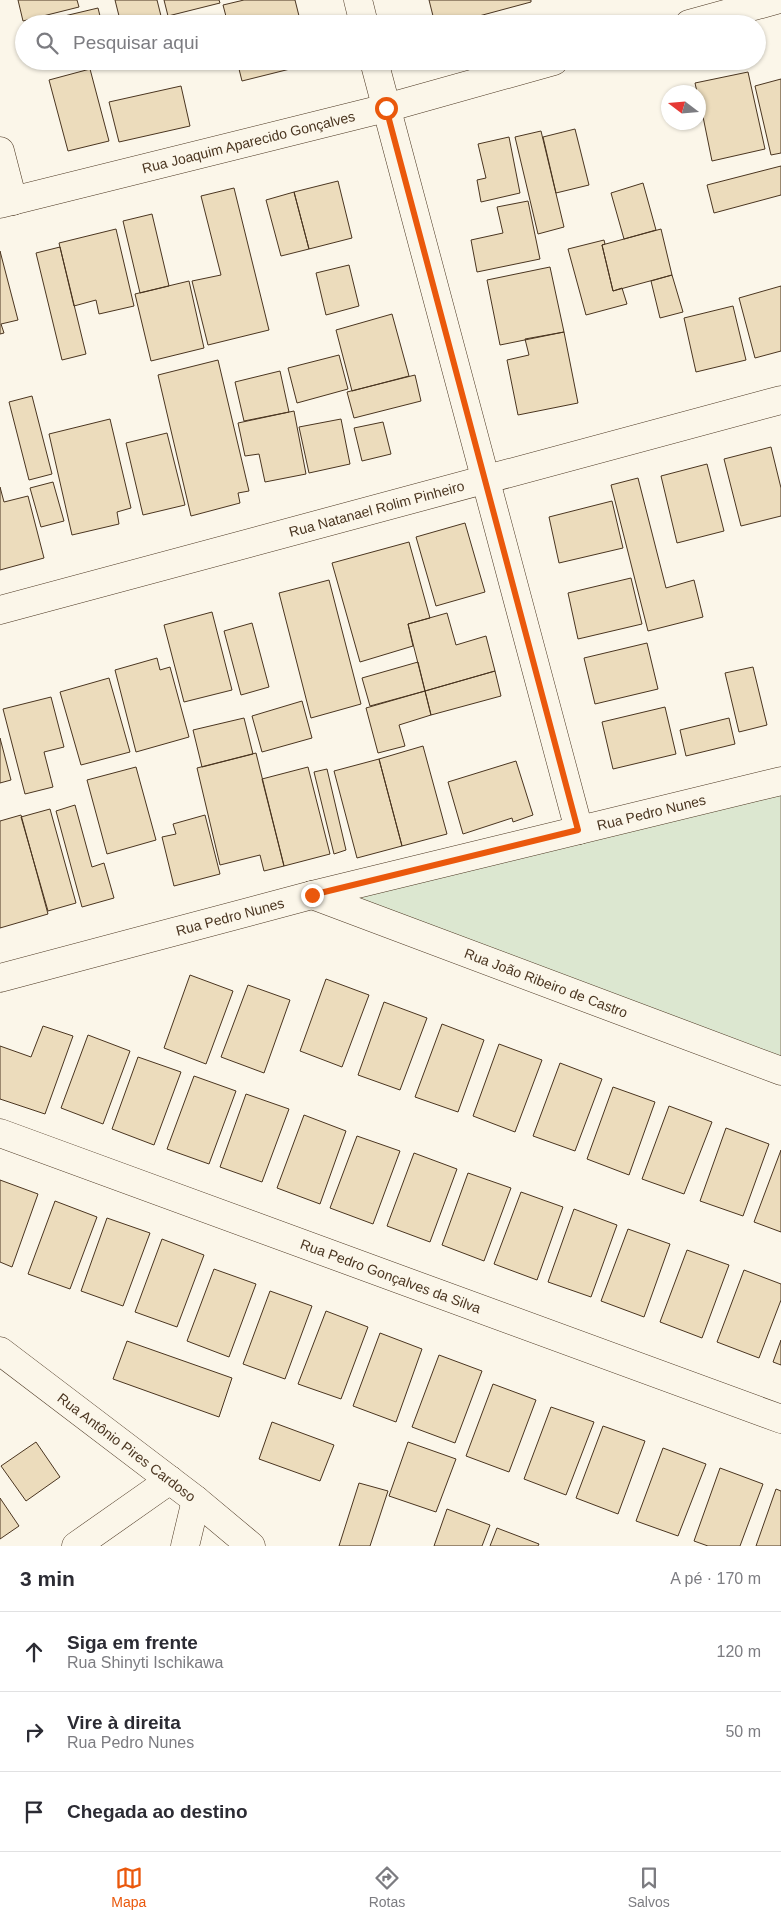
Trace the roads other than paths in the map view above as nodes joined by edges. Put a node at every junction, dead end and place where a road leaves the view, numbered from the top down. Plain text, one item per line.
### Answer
1 (358, 0) edge
2 (761, 2) edge
3 (362, 15) edge
4 (718, 15) edge
5 (376, 70) edge
6 (522, 70) edge
7 (386, 108) junction
8 (0, 151) edge
9 (7, 202) edge
10 (781, 400) edge
11 (485, 480) junction
12 (0, 610) edge
13 (781, 781) edge
14 (578, 830) junction
15 (312, 895) junction
16 (0, 978) edge
17 (781, 1071) edge
18 (0, 1133) edge
19 (0, 1352) edge
20 (781, 1419) edge
21 (170, 1480) junction
22 (196, 1500) junction
23 (76, 1546) edge
24 (185, 1546) edge
25 (251, 1546) edge

1 - 3 street
2 - 4 street
5 - 7 street
6 - 7 street, Rua Joaquim Aparecido Gonçalves
7 - 9 street, Rua Joaquim Aparecido Gonçalves
7 - 11 street
8 - 9 street
10 - 11 street, Rua Natanael Rolim Pinheiro
11 - 12 street, Rua Natanael Rolim Pinheiro
11 - 14 street
13 - 14 street, Rua Pedro Nunes
14 - 15 street, Rua Pedro Nunes
15 - 16 street, Rua Pedro Nunes
15 - 17 street, Rua João Ribeiro de Castro
18 - 20 street, Rua Pedro Gonçalves da Silva
19 - 21 street, Rua Antônio Pires Cardoso
21 - 22 street, Rua Antônio Pires Cardoso
21 - 23 street
22 - 24 street
22 - 25 street, Rua Antônio Pires Cardoso

